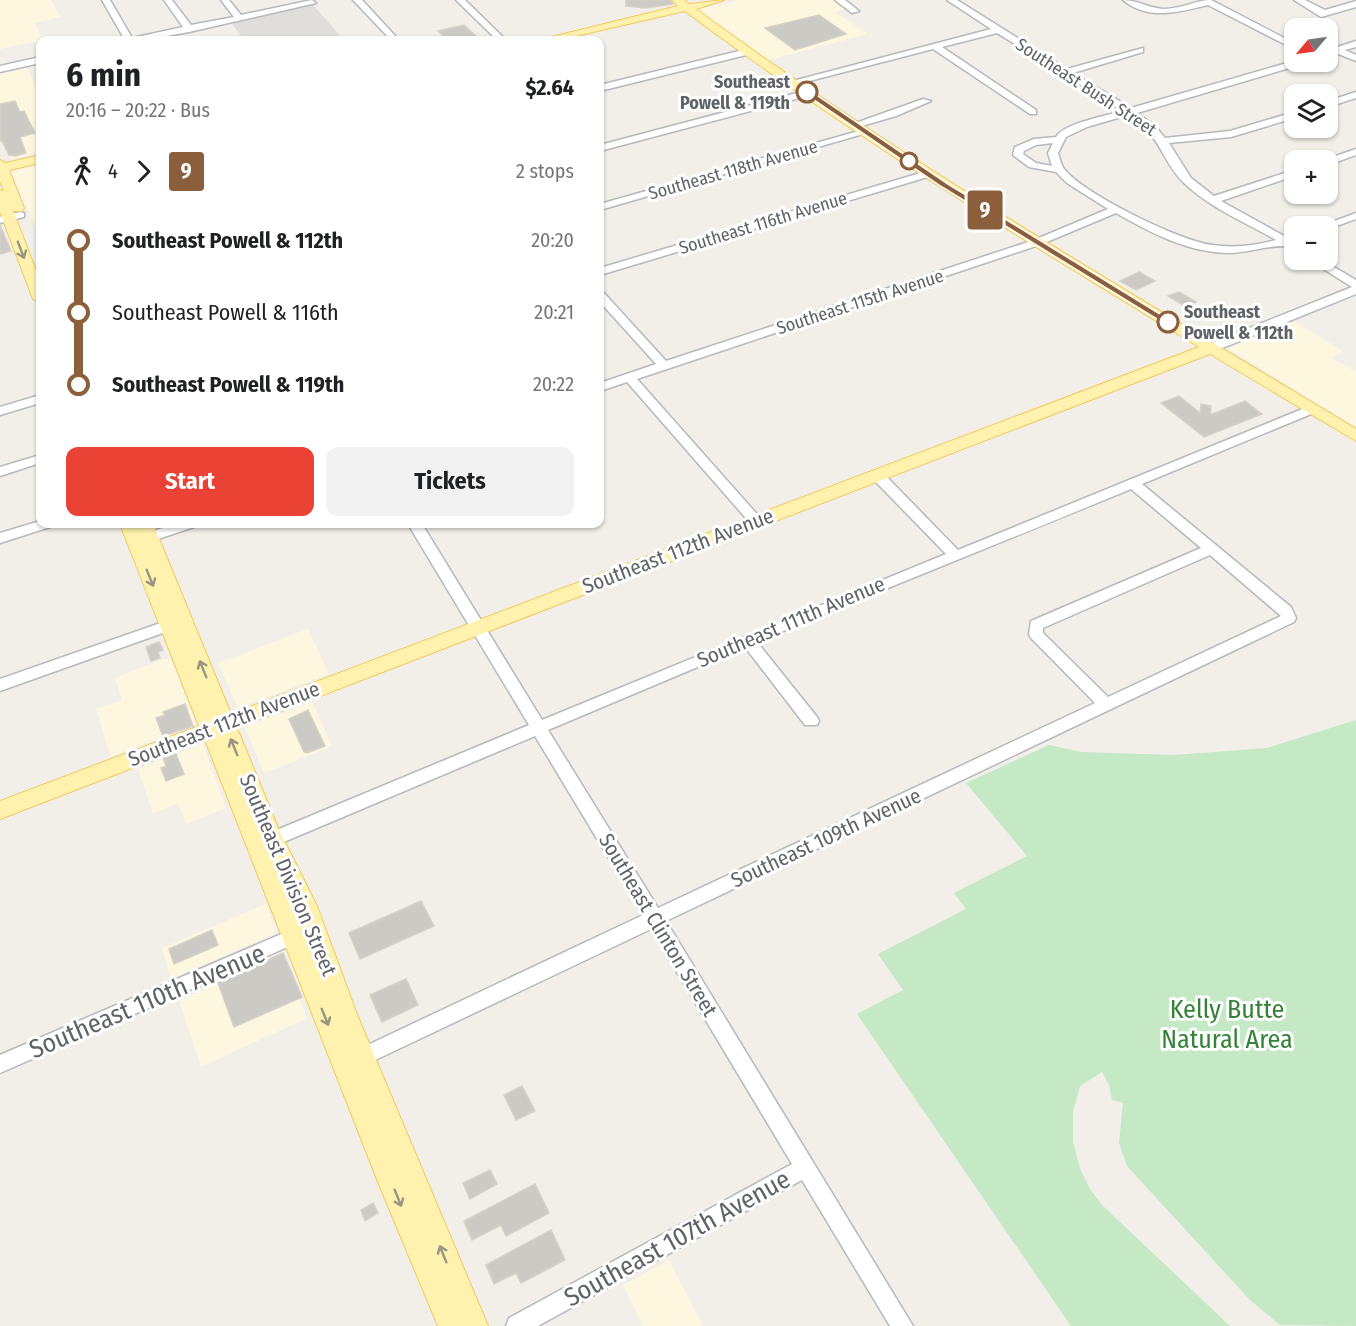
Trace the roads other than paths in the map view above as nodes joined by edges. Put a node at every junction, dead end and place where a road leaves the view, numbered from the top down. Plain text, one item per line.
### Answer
1 (106, 0) edge
2 (168, 0) edge
3 (225, 0) edge
4 (357, 0) edge
5 (460, 0) edge
6 (669, 0) edge
7 (719, 0) edge
8 (839, 0) edge
9 (951, 0) edge
10 (1127, 0) edge
11 (1298, 0) edge
12 (1207, 1) edge
13 (312, 3) dead end
14 (1356, 4) edge
15 (682, 5) edge
16 (855, 11) dead end
17 (239, 18) junction
18 (189, 29) junction
19 (998, 30) junction
20 (128, 36) edge
21 (152, 36) edge
22 (391, 36) edge
23 (498, 36) edge
24 (561, 36) edge
25 (1284, 41) edge
26 (1356, 44) edge
27 (934, 46) junction
28 (1338, 49) edge
29 (1140, 50) dead end
30 (747, 52) junction
31 (1338, 53) edge
32 (1356, 58) edge
33 (36, 61) edge
34 (1284, 67) edge
35 (0, 69) edge
36 (1066, 72) junction
37 (794, 82) junction
38 (604, 87) edge
39 (808, 93) junction
40 (1356, 95) edge
41 (926, 101) dead end
42 (1338, 101) edge
43 (1033, 112) dead end
44 (1130, 112) junction
45 (1284, 118) edge
46 (860, 128) junction
47 (1058, 140) junction
48 (1164, 141) junction
49 (604, 147) edge
50 (1356, 152) edge
51 (1338, 158) edge
52 (36, 160) edge
53 (1, 167) edge
54 (1059, 170) junction
55 (927, 174) junction
56 (1284, 176) edge
57 (0, 195) edge
58 (1214, 200) junction
59 (604, 206) edge
60 (1116, 208) junction
61 (1356, 216) edge
62 (10, 218) edge
63 (1338, 222) edge
64 (1284, 238) edge
65 (1038, 242) junction
66 (1284, 243) edge
67 (36, 260) edge
68 (1331, 270) edge
69 (604, 271) edge
70 (1356, 285) edge
71 (36, 287) edge
72 (1356, 290) edge
73 (604, 299) edge
74 (1211, 348) junction
75 (664, 366) junction
76 (630, 378) junction
77 (604, 386) edge
78 (36, 400) edge
79 (1312, 409) junction
80 (0, 411) edge
81 (1356, 436) edge
82 (36, 460) edge
83 (0, 472) edge
84 (877, 475) junction
85 (1132, 483) junction
86 (756, 521) junction
87 (36, 527) edge
88 (131, 528) edge
89 (417, 528) edge
90 (146, 530) edge
91 (0, 538) edge
92 (1211, 549) junction
93 (956, 555) junction
94 (169, 625) junction
95 (479, 627) junction
96 (747, 640) junction
97 (0, 685) edge
98 (1107, 705) junction
99 (811, 721) dead end
100 (217, 726) junction
101 (540, 729) junction
102 (0, 810) edge
103 (273, 840) junction
104 (656, 919) junction
105 (293, 937) junction
106 (336, 989) junction
107 (350, 1052) junction
108 (0, 1064) edge
109 (806, 1167) junction
110 (452, 1326) edge
111 (474, 1326) edge
112 (517, 1326) edge
113 (902, 1326) edge

1 - 20 street
2 - 18 street
3 - 17 street
4 - 22 street
5 - 23 street
6 - 15 main road
7 - 15 main road
8 - 16 street
9 - 19 street, Southeast Bush Street
10 - 12 street
11 - 14 street
12 - 25 street
13 - 17 street
15 - 24 main road
15 - 30 main road
17 - 18 street
18 - 21 street
19 - 27 street
19 - 36 street, Southeast Bush Street
26 - 28 street
27 - 37 street
27 - 43 street
29 - 36 street
30 - 37 main road
30 - 38 street
31 - 32 street
33 - 35 street
34 - 44 street
36 - 44 street, Southeast Bush Street
37 - 39 main road
39 - 46 main road
39 - 49 street
40 - 42 street
41 - 46 street, Southeast 118th Avenue
44 - 47 street
44 - 48 street, Southeast Bush Street
45 - 48 street
46 - 55 main road
46 - 59 street, Southeast 118th Avenue
47 - 54 street
47 - 54 street
48 - 58 street, Southeast Bush Street
50 - 51 street
52 - 53 main road
53 - 62 main road
54 - 60 street
55 - 65 main road
55 - 69 street, Southeast 116th Avenue
56 - 58 street
57 - 62 main road
58 - 64 street, Southeast Bush Street
60 - 65 street, Southeast 115th Avenue
60 - 66 street
61 - 63 street
62 - 67 main road
62 -> 71 main road
65 - 74 main road
65 - 75 street, Southeast 115th Avenue
68 - 70 street
72 - 74 street, Southeast 112th Avenue
73 - 75 street
74 - 79 main road
74 - 84 main road, Southeast 112th Avenue
75 - 76 street, Southeast 115th Avenue
76 - 77 street, Southeast 115th Avenue
76 - 86 street
78 - 80 street
79 - 81 main road
79 - 85 street, Southeast 111th Avenue
82 - 83 street
84 - 86 main road, Southeast 112th Avenue
84 - 93 street
85 - 92 street
85 - 93 street, Southeast 111th Avenue
86 - 95 main road, Southeast 112th Avenue
87 - 91 street
88 -> 94 main road, Southeast Division Street
89 - 95 street, Southeast Clinton Street
100 -> 90 main road, Southeast Division Street
92 - 98 street
92 - 98 street, Southeast 109th Avenue
93 - 96 street, Southeast 111th Avenue
94 - 97 street
94 - 100 main road, Southeast Division Street
95 - 100 main road, Southeast 112th Avenue
95 - 101 street, Southeast Clinton Street
96 - 99 street
96 - 101 street, Southeast 111th Avenue
98 - 104 street, Southeast 109th Avenue
100 - 102 main road, Southeast 112th Avenue
103 -> 100 main road, Southeast Division Street
100 - 105 main road, Southeast Division Street
101 - 103 street, Southeast 111th Avenue
101 - 104 street, Southeast Clinton Street
103 - 106 main road, Southeast Division Street
104 - 107 street, Southeast 109th Avenue
104 - 109 street, Southeast Clinton Street
105 - 106 main road
105 -> 107 main road, Southeast Division Street
105 - 108 street, Southeast 110th Avenue
106 - 107 main road, Southeast Division Street
107 -> 110 main road, Southeast Division Street
111 -> 107 main road, Southeast Division Street
109 - 112 street, Southeast 107th Avenue
109 - 113 street, Southeast Clinton Street

